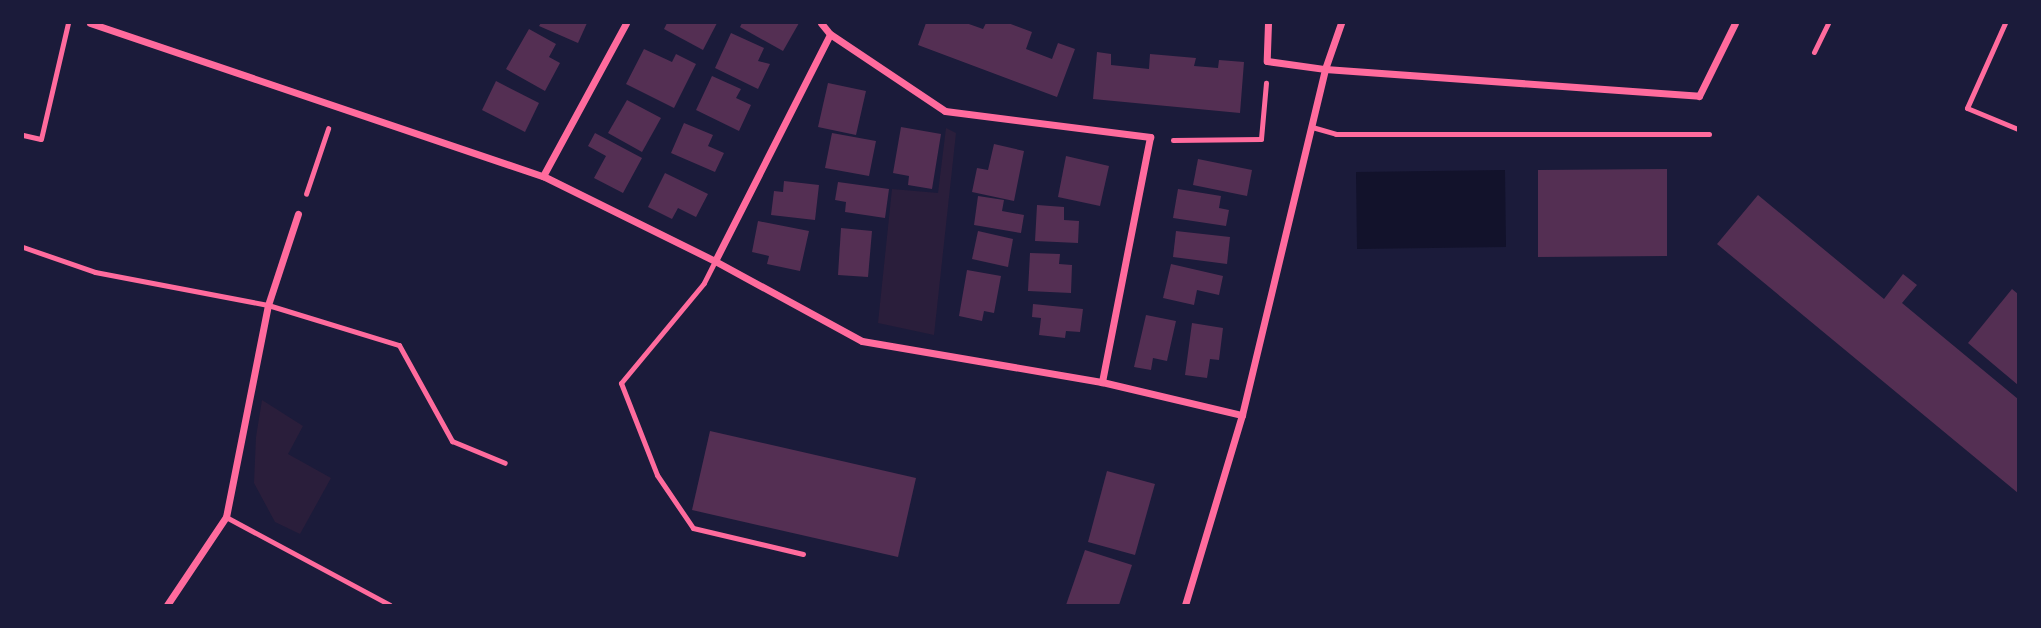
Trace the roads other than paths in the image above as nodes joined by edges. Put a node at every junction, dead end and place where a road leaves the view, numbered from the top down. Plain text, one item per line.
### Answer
1 (68, 23) edge
2 (90, 23) edge
3 (626, 23) edge
4 (821, 23) edge
5 (1268, 23) edge
6 (1341, 23) edge
7 (1735, 23) edge
8 (1828, 23) edge
9 (2005, 23) edge
10 (830, 34) junction
11 (1814, 52) dead end
12 (1325, 69) junction
13 (1311, 127) junction
14 (2018, 129) edge
15 (1709, 134) dead end
16 (23, 135) edge
17 (543, 176) junction
18 (299, 214) road end
19 (23, 247) edge
20 (715, 261) junction
21 (268, 305) junction
22 (1102, 382) junction
23 (1242, 415) junction
24 (505, 463) dead end
25 (226, 517) junction
26 (803, 554) dead end
27 (167, 605) edge
28 (390, 605) edge
29 (1185, 605) edge

1 - 16 lane
2 - 17 street
3 - 17 street
4 - 10 street
5 - 12 street
6 - 12 street
7 - 12 street
8 - 11 lane
9 - 14 lane
10 - 20 street
10 - 22 street
12 - 13 street
13 - 15 lane
13 - 23 street
17 - 20 street
18 - 21 street
19 - 21 lane
20 - 22 street
20 - 26 lane
21 - 24 lane
21 - 25 street
22 - 23 street
23 - 29 street
25 - 27 street
25 - 28 lane

